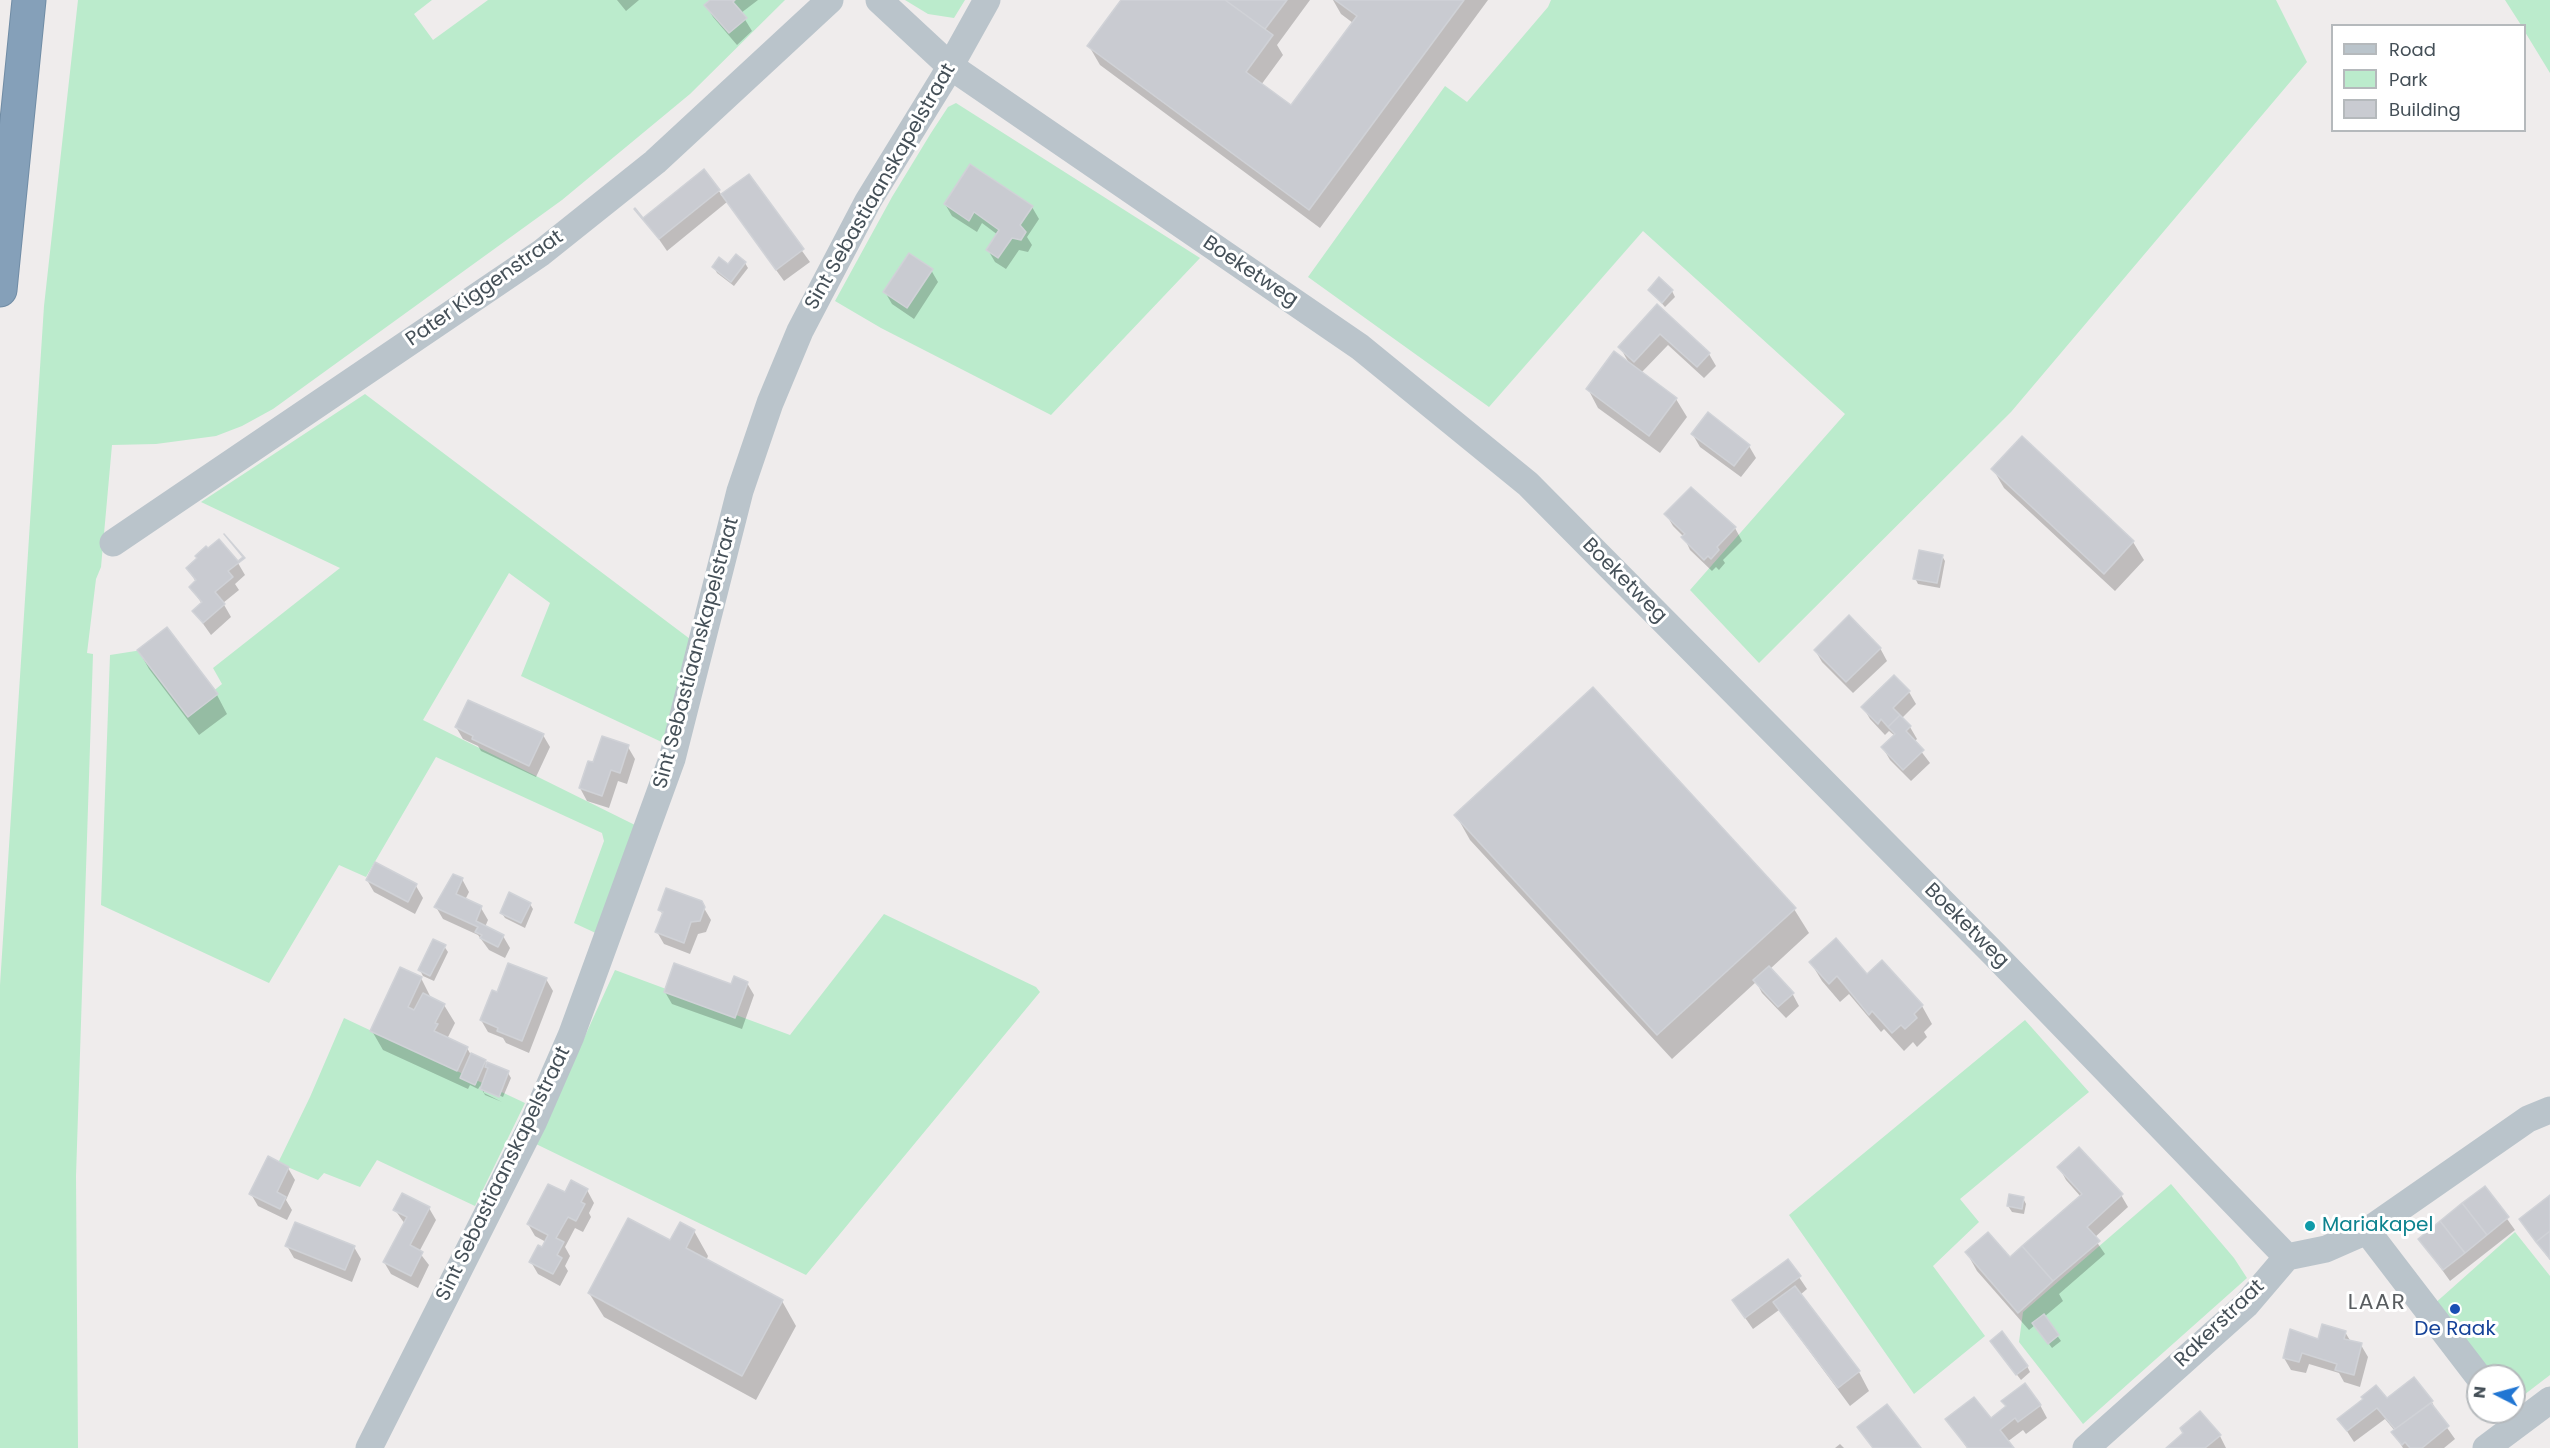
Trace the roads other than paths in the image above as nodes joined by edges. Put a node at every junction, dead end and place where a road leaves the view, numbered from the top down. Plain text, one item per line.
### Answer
1 (29, 0) edge
2 (830, 0) edge
3 (879, 0) edge
4 (987, 0) edge
5 (951, 66) junction
6 (0, 290) edge
7 (112, 543) dead end
8 (2550, 1110) edge
9 (2367, 1231) junction
10 (2287, 1257) junction
11 (2469, 1364) edge
12 (2550, 1400) edge
13 (2526, 1411) edge
14 (2506, 1424) edge
15 (369, 1448) edge
16 (2086, 1448) edge
17 (2486, 1448) edge

1 - 6 highway
2 - 7 street, Pater Kiggenstraat
3 - 5 street, Boeketweg
4 - 5 street, Sint Sebastiaanskapelstraat
5 - 10 street, Boeketweg
5 - 15 street, Sint Sebastiaanskapelstraat
8 - 9 street
9 - 10 street
9 - 11 street
10 - 16 street, Rakerstraat
12 - 13 street
14 - 17 street

